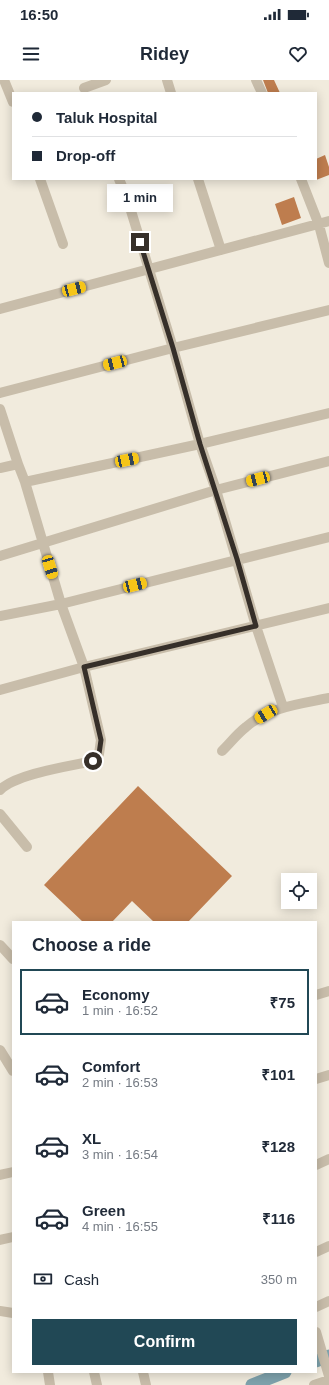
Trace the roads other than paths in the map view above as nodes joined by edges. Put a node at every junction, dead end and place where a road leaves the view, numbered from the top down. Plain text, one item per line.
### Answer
1 (4, 80) edge
2 (106, 80) edge
3 (167, 80) edge
4 (256, 80) edge
5 (84, 87) edge
6 (171, 92) edge
7 (262, 92) edge
8 (12, 100) edge
9 (40, 180) edge
10 (119, 180) edge
11 (198, 180) edge
12 (301, 180) edge
13 (329, 221) edge
14 (319, 225) junction
15 (63, 244) dead end
16 (221, 250) junction
17 (329, 262) edge
18 (148, 269) junction
19 (0, 309) edge
20 (329, 310) edge
21 (173, 348) junction
22 (0, 394) edge
23 (0, 409) edge
24 (329, 413) edge
25 (200, 444) junction
26 (329, 461) edge
27 (18, 464) junction
28 (0, 468) edge
29 (25, 482) junction
30 (216, 490) junction
31 (329, 537) edge
32 (43, 542) junction
33 (0, 556) edge
34 (237, 559) junction
35 (62, 604) junction
36 (329, 608) edge
37 (0, 616) edge
38 (256, 626) junction
39 (84, 667) junction
40 (0, 690) edge
41 (329, 698) edge
42 (283, 707) junction
43 (222, 751) dead end
44 (0, 790) edge
45 (0, 814) edge
46 (27, 847) dead end
47 (0, 945) edge
48 (12, 958) edge
49 (329, 991) edge
50 (317, 994) edge
51 (0, 1050) edge
52 (12, 1069) edge
53 (329, 1076) edge
54 (317, 1079) edge
55 (329, 1160) edge
56 (317, 1165) edge
57 (12, 1172) edge
58 (0, 1175) edge
59 (12, 1237) edge
60 (0, 1240) edge
61 (329, 1246) edge
62 (317, 1252) edge
63 (329, 1301) edge
64 (317, 1307) edge
65 (0, 1311) edge
66 (12, 1313) edge
67 (317, 1335) edge
68 (328, 1371) edge
69 (48, 1373) edge
70 (94, 1373) edge
71 (143, 1373) edge
72 (329, 1380) edge
73 (50, 1385) edge
74 (97, 1385) edge
75 (146, 1385) edge
76 (314, 1385) edge

1 - 8 street
2 - 5 street
3 - 6 street
4 - 7 street
9 - 15 street
10 - 18 street
11 - 16 street
12 - 14 street
13 - 14 street
14 - 16 street
14 - 17 street
16 - 18 street
18 - 19 street
18 - 21 street
20 - 21 street
21 - 22 street
21 - 25 street
23 - 27 street
24 - 25 street
25 - 29 street
25 - 30 street
26 - 30 street
27 - 28 street
27 - 29 street
29 - 32 street
30 - 32 street
30 - 34 street
31 - 34 street
32 - 33 street
32 - 35 street
34 - 35 street
34 - 38 street
35 - 37 street
35 - 39 street
36 - 38 street
38 - 39 street
38 - 42 street
39 - 40 street
39 - 44 street
41 - 42 street
42 - 43 street
45 - 46 street
47 - 48 street
49 - 50 street
51 - 52 street
53 - 54 street
55 - 56 street
57 - 58 street
59 - 60 street
61 - 62 street
63 - 64 street
65 - 66 street
67 - 68 street
69 - 73 street
70 - 74 street
71 - 75 street
72 - 76 street

